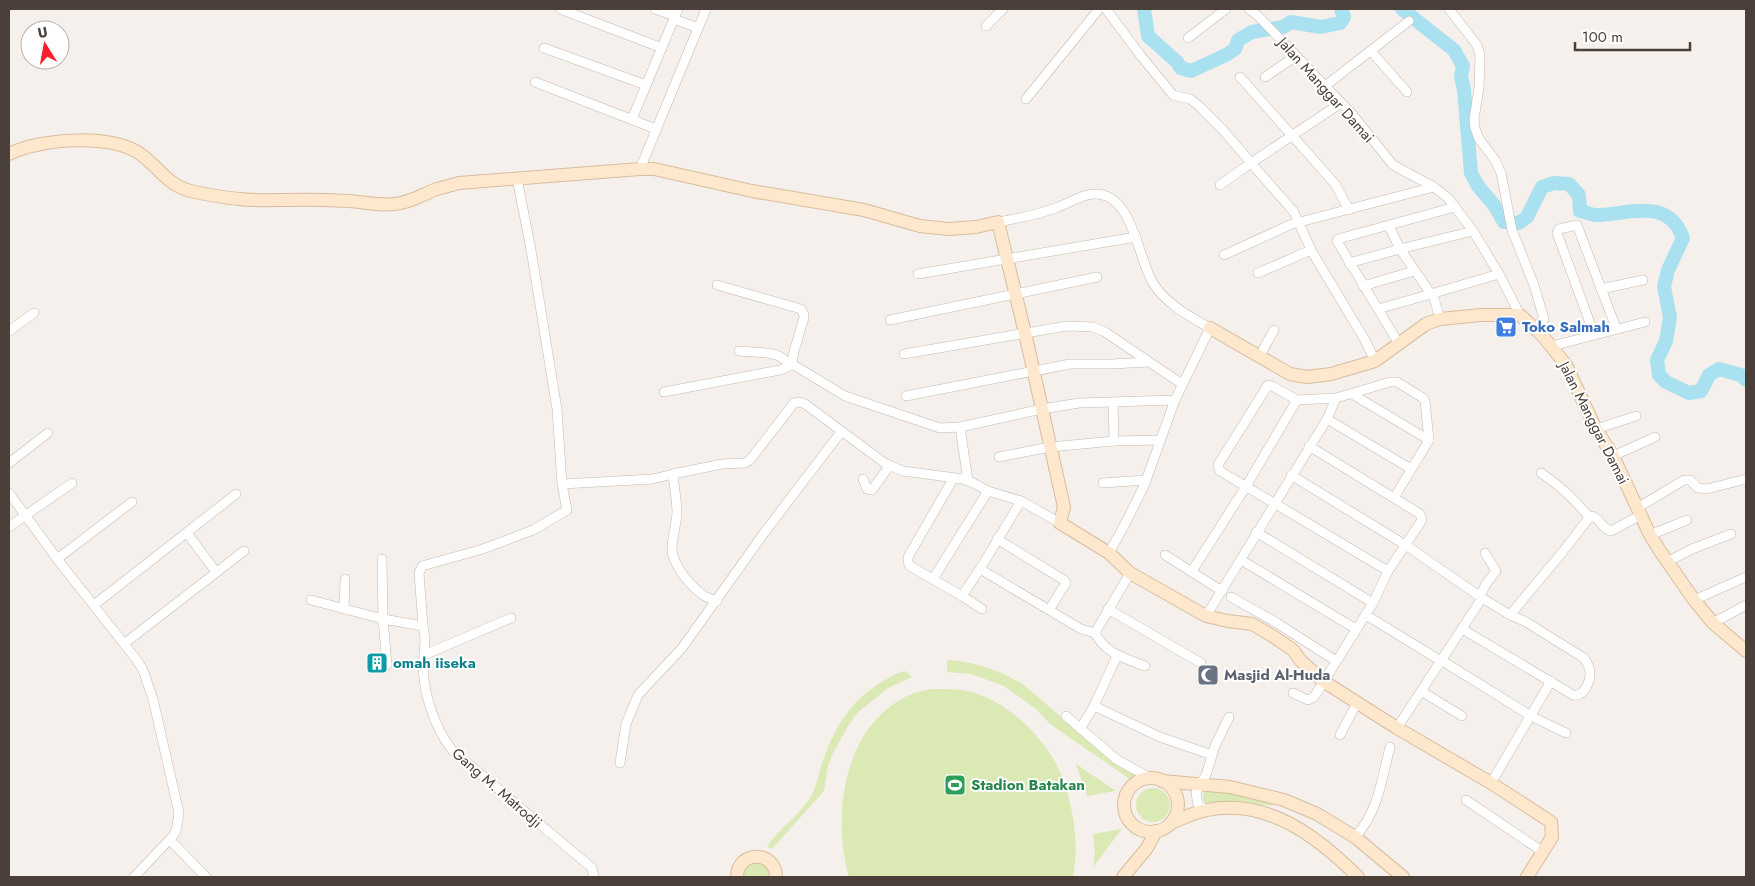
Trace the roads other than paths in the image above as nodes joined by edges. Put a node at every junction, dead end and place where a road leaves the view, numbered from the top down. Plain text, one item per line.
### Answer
1 (560, 9) edge
2 (655, 9) edge
3 (706, 9) edge
4 (1003, 9) edge
5 (1099, 9) edge
6 (1106, 9) edge
7 (1226, 9) edge
8 (1249, 9) edge
9 (1449, 9) edge
10 (676, 15) edge
11 (1409, 21) dead end
12 (986, 26) dead end
13 (698, 28) junction
14 (1188, 38) dead end
15 (544, 48) dead end
16 (662, 48) junction
17 (1371, 51) junction
18 (1296, 56) junction
19 (1240, 77) dead end
20 (1265, 77) dead end
21 (535, 82) dead end
22 (646, 85) junction
23 (1324, 86) junction
24 (1407, 92) dead end
25 (1026, 98) dead end
26 (1341, 103) junction
27 (632, 119) junction
28 (656, 129) junction
29 (1292, 136) junction
30 (9, 154) edge
31 (1251, 163) junction
32 (640, 169) junction
33 (517, 178) junction
34 (1220, 185) dead end
35 (1434, 188) junction
36 (1455, 207) junction
37 (1349, 210) junction
38 (998, 222) junction
39 (1300, 223) junction
40 (1389, 226) junction
41 (1473, 231) junction
42 (1136, 237) junction
43 (1400, 249) junction
44 (1311, 250) junction
45 (1224, 255) dead end
46 (1008, 258) junction
47 (1349, 263) junction
48 (1414, 271) junction
49 (1258, 273) dead end
50 (918, 274) dead end
51 (1499, 274) junction
52 (1097, 277) dead end
53 (1643, 280) dead end
54 (717, 285) dead end
55 (1363, 286) junction
56 (1601, 288) junction
57 (1016, 293) junction
58 (1431, 294) junction
59 (1378, 309) junction
60 (34, 313) dead end
61 (1520, 315) junction
62 (1440, 319) junction
63 (890, 320) dead end
64 (1645, 322) dead end
65 (1210, 328) junction
66 (1535, 328) junction
67 (1616, 328) junction
68 (1274, 330) dead end
69 (9, 331) edge
70 (1026, 333) junction
71 (1594, 334) junction
72 (1399, 344) junction
73 (1552, 346) junction
74 (739, 351) dead end
75 (904, 354) dead end
76 (1259, 357) junction
77 (1375, 361) junction
78 (1148, 362) junction
79 (792, 365) junction
80 (1034, 371) junction
81 (1182, 384) junction
82 (664, 392) dead end
83 (1352, 394) junction
84 (906, 396) dead end
85 (1336, 398) junction
86 (1175, 400) junction
87 (1297, 400) junction
88 (1113, 402) junction
89 (1042, 409) junction
90 (1636, 416) dead end
91 (1327, 419) junction
92 (960, 427) junction
93 (1596, 429) junction
94 (841, 432) junction
95 (48, 433) dead end
96 (1655, 436) dead end
97 (1160, 440) junction
98 (1429, 440) junction
99 (1114, 441) junction
100 (1309, 446) junction
101 (1050, 447) junction
102 (999, 456) dead end
103 (1613, 456) junction
104 (9, 463) edge
105 (890, 465) junction
106 (1411, 469) junction
107 (1541, 473) dead end
108 (673, 474) junction
109 (1291, 476) junction
110 (956, 478) junction
111 (863, 479) dead end
112 (1746, 479) edge
113 (1146, 480) junction
114 (968, 482) junction
115 (72, 483) dead end
116 (1103, 483) dead end
117 (562, 484) junction
118 (1245, 488) junction
119 (988, 490) junction
120 (9, 493) edge
121 (236, 494) dead end
122 (1394, 498) junction
123 (1021, 501) junction
124 (132, 502) dead end
125 (1274, 504) junction
126 (1639, 511) junction
127 (25, 515) junction
128 (1062, 515) junction
129 (1590, 518) junction
130 (1686, 520) dead end
131 (9, 527) edge
132 (1256, 532) junction
133 (187, 533) junction
134 (1731, 534) dead end
135 (1650, 535) junction
136 (997, 539) junction
137 (1407, 546) junction
138 (244, 551) dead end
139 (1108, 553) junction
140 (1485, 553) dead end
141 (1165, 556) dead end
142 (58, 559) junction
143 (382, 559) dead end
144 (1241, 560) junction
145 (1667, 562) junction
146 (980, 569) junction
147 (1192, 571) junction
148 (1388, 571) junction
149 (216, 572) junction
150 (1130, 573) junction
151 (1746, 577) edge
152 (345, 579) dead end
153 (933, 579) junction
154 (1222, 591) junction
155 (1479, 595) junction
156 (962, 596) junction
157 (1230, 597) dead end
158 (311, 600) dead end
159 (1694, 600) junction
160 (717, 601) junction
161 (1373, 602) junction
162 (94, 605) junction
163 (1746, 605) edge
164 (344, 609) junction
165 (982, 609) dead end
166 (1108, 609) junction
167 (1049, 610) junction
168 (1366, 615) junction
169 (1510, 615) junction
170 (1206, 616) junction
171 (511, 618) dead end
172 (383, 619) junction
173 (1713, 623) junction
174 (423, 626) junction
175 (1356, 629) junction
176 (1462, 629) junction
177 (1095, 633) junction
178 (125, 643) junction
179 (1746, 652) edge
180 (424, 656) junction
181 (1117, 656) junction
182 (1438, 659) junction
183 (1336, 661) junction
184 (1200, 663) dead end
185 (386, 665) dead end
186 (1144, 666) dead end
187 (1323, 681) junction
188 (1551, 681) junction
189 (1421, 691) junction
190 (1293, 693) dead end
191 (1357, 703) junction
192 (1094, 706) junction
193 (1066, 716) dead end
194 (1462, 716) dead end
195 (1531, 716) junction
196 (1229, 717) dead end
197 (1397, 728) junction
198 (1080, 729) junction
199 (1566, 733) dead end
200 (1340, 735) dead end
201 (1390, 747) dead end
202 (1212, 755) junction
203 (620, 763) dead end
204 (1156, 780) junction
205 (1491, 783) junction
206 (1200, 784) junction
207 (1284, 800) junction
208 (1466, 800) dead end
209 (1207, 810) junction
210 (1313, 813) junction
211 (1277, 816) junction
212 (1171, 823) junction
213 (1302, 830) junction
214 (1156, 832) junction
215 (1354, 837) junction
216 (170, 840) junction
217 (1543, 852) junction
218 (134, 877) edge
219 (206, 877) edge
220 (594, 877) edge
221 (737, 877) edge
222 (776, 877) edge
223 (1122, 877) edge
224 (1358, 877) edge
225 (1402, 877) edge
226 (1527, 877) edge

1 - 16 street
2 - 10 street
3 - 13 street
4 - 12 street
5 - 25 street
6 - 31 street
7 - 14 street
8 - 18 street, Jalan Manggar Damai
9 - 66 street
10 - 13 street
10 - 16 street
11 - 17 street
13 - 28 street
15 - 22 street
16 - 22 street
17 - 23 street
17 - 24 street
18 - 20 street
18 - 23 street, Jalan Manggar Damai
19 - 29 street
21 - 27 street
22 - 27 street
23 - 26 street, Jalan Manggar Damai
26 - 29 street
26 - 35 street, Jalan Manggar Damai
27 - 28 street
28 - 32 street
29 - 31 street
29 - 37 street
30 - 33 street
31 - 34 street
31 - 39 street
32 - 33 street
32 - 38 street
33 - 117 street
35 - 36 street, Jalan Manggar Damai
35 - 37 street
36 - 40 street
36 - 41 street, Jalan Manggar Damai
37 - 39 street
38 - 42 street
38 - 46 street
39 - 44 street
39 - 45 street
40 - 43 street
40 - 47 street
41 - 43 street
41 - 51 street, Jalan Manggar Damai
42 - 46 street
42 - 65 street
43 - 47 street
43 - 48 street
44 - 49 street
44 - 77 street
46 - 50 street
46 - 57 street
47 - 55 street
48 - 55 street
48 - 58 street
51 - 58 street
51 - 61 street, Jalan Manggar Damai
52 - 57 street
53 - 56 street
54 - 79 street
55 - 59 street
56 - 67 street
56 - 71 street
57 - 63 street
57 - 70 street
58 - 59 street
58 - 62 street
59 - 72 street
60 - 69 street
61 - 62 street
61 - 66 street, Jalan Manggar Damai
62 - 72 street
64 - 67 street
65 - 76 street
65 - 81 street
66 - 73 street, Jalan Manggar Damai
67 - 71 street
68 - 76 street
70 - 75 street
70 - 78 street
70 - 80 street
71 - 73 street
72 - 77 street
73 - 93 street, Jalan Manggar Damai
74 - 79 street
76 - 77 street
78 - 80 street
78 - 81 street
79 - 82 street
79 - 92 street
80 - 84 street
80 - 89 street
81 - 86 street
83 - 85 street
83 - 98 street
83 - 98 street
85 - 87 street
85 - 91 street
86 - 88 street
86 - 97 street
87 - 118 street
87 - 118 street
88 - 89 street
88 - 99 street
89 - 92 street
89 - 101 street
90 - 93 street
91 - 100 street
91 - 106 street
92 - 114 street
93 - 103 street, Jalan Manggar Damai
94 - 105 street
94 - 108 street
94 - 160 street
95 - 104 street
96 - 103 street
97 - 99 street
97 - 113 street
98 - 106 street
99 - 101 street
100 - 109 street
100 - 122 street
101 - 102 street
101 - 128 street
103 - 126 street, Jalan Manggar Damai
105 - 110 street
105 - 111 street
106 - 122 street
107 - 129 street
108 - 117 street
108 - 160 street
109 - 125 street
109 - 137 street
110 - 114 street
110 - 153 street
112 - 126 street
113 - 116 street
113 - 139 street
114 - 119 street
115 - 127 street
117 - 174 street, Gang M. Matrodji
118 - 125 street
118 - 147 street
119 - 123 street
119 - 153 street
120 - 127 street
121 - 133 street
122 - 137 street
123 - 128 street
123 - 136 street
124 - 142 street
125 - 132 street
125 - 148 street
126 - 129 street
126 - 135 street, Jalan Manggar Damai
127 - 131 street
127 - 142 street
128 - 139 street
129 - 169 street
130 - 135 street
132 - 144 street
132 - 161 street
133 - 149 street
133 - 162 street
134 - 145 street
135 - 145 street, Jalan Manggar Damai
136 - 146 street
136 - 167 street
137 - 148 street
137 - 155 street
138 - 149 street
139 - 150 street
140 - 155 street
141 - 147 street
142 - 162 street
143 - 172 street
144 - 154 street
144 - 175 street
145 - 159 street, Jalan Manggar Damai
146 - 156 street
146 - 167 street
147 - 154 street
148 - 161 street
149 - 178 street
150 - 166 street
150 - 170 street
151 - 159 street
152 - 164 street
153 - 156 street
154 - 170 street
155 - 169 street
155 - 176 street
156 - 165 street
157 - 183 street
158 - 164 street
159 - 173 street, Jalan Manggar Damai
160 - 203 street
161 - 168 street
162 - 178 street
163 - 173 street
164 - 172 street
166 - 177 street
166 - 184 street
167 - 177 street
168 - 175 street
168 - 182 street
169 - 188 street
170 - 187 street
171 - 180 street
172 - 174 street
172 - 185 street
173 - 179 street, Jalan Manggar Damai
174 - 180 street, Gang M. Matrodji
175 - 183 street
176 - 182 street
176 - 188 street
177 - 181 street
178 - 216 street
180 - 220 street, Gang M. Matrodji
181 - 186 street
181 - 192 street
182 - 189 street
182 - 195 street
183 - 187 street
187 - 190 street
187 - 191 street
188 - 195 street
189 - 194 street
189 - 197 street
191 - 197 street
191 - 200 street
192 - 198 street
192 - 202 street
193 - 198 street
195 - 199 street
195 - 205 street
196 - 202 street
197 - 205 street
198 - 204 street
201 - 215 street
202 - 206 street
204 - 206 street
204 - 212 street
204 - 214 street
205 - 217 street
206 - 207 street
206 - 209 street
207 - 210 street
207 - 211 street
208 - 217 street
209 - 211 street
209 - 212 street
210 - 213 street
210 - 215 street
211 - 213 street
212 - 214 street
213 - 224 street
214 - 223 street
215 - 225 street
216 - 218 street
216 - 219 street
217 - 226 street
221 - 222 street

